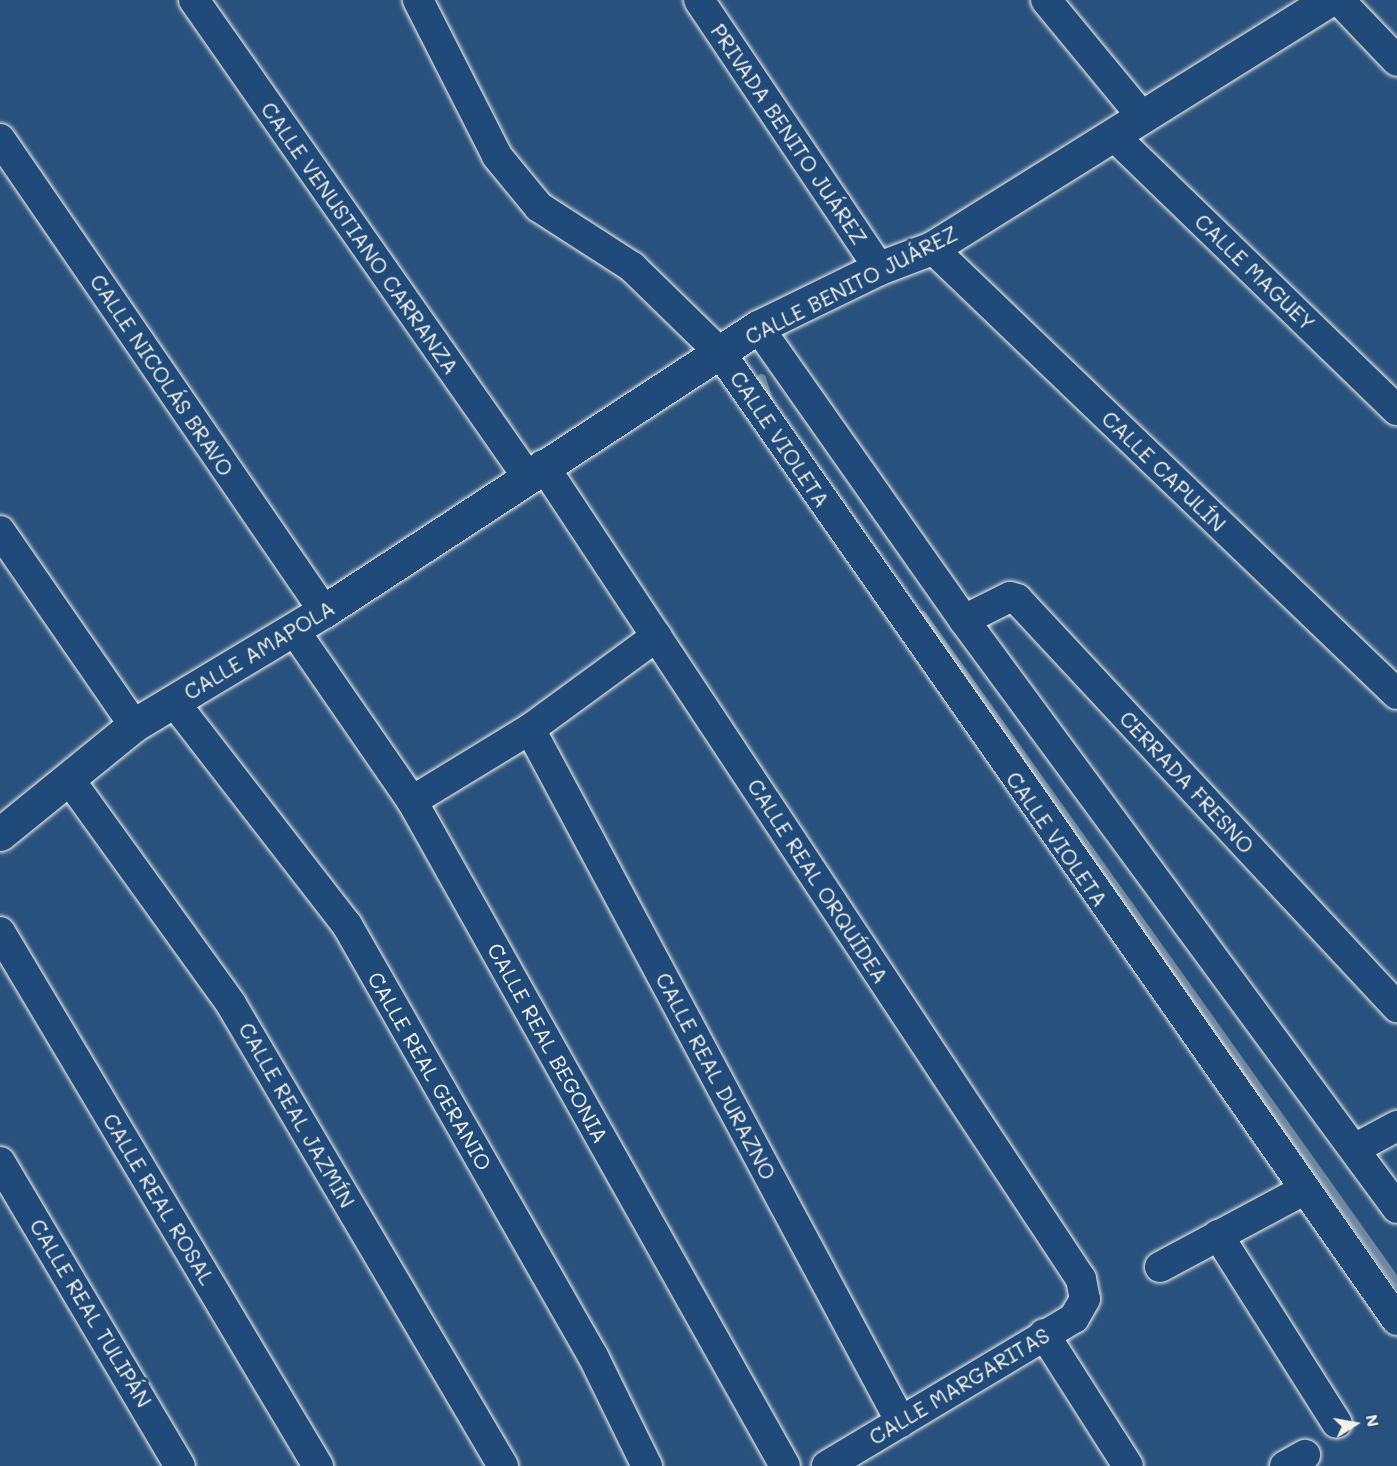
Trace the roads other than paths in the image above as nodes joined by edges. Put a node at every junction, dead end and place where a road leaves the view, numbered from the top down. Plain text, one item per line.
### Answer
1 (194, 0) edge
2 (418, 0) edge
3 (699, 0) edge
4 (1046, 0) edge
5 (1329, 0) edge
6 (1339, 0) edge
7 (1397, 61) edge
8 (1140, 114) junction
9 (1113, 135) junction
10 (0, 139) edge
11 (932, 249) junction
12 (879, 268) junction
13 (758, 327) junction
14 (721, 354) junction
15 (1397, 410) edge
16 (826, 466) junction
17 (535, 471) junction
18 (0, 531) edge
19 (324, 611) junction
20 (964, 620) junction
21 (294, 630) junction
22 (657, 636) junction
23 (1397, 694) edge
24 (174, 702) junction
25 (134, 725) junction
26 (530, 729) junction
27 (69, 780) junction
28 (412, 801) junction
29 (0, 834) edge
30 (0, 932) edge
31 (1397, 1006) edge
32 (1397, 1126) edge
33 (1356, 1148) junction
34 (0, 1162) edge
35 (1302, 1191) junction
36 (1397, 1208) edge
37 (1218, 1235) junction
38 (1160, 1268) dead end
39 (1084, 1299) joint
40 (1397, 1320) edge
41 (1044, 1334) junction
42 (901, 1422) junction
43 (1337, 1423) dead end
44 (180, 1466) edge
45 (318, 1466) edge
46 (503, 1466) edge
47 (647, 1466) edge
48 (785, 1466) edge
49 (827, 1466) edge
50 (1128, 1466) edge

1 - 17 street, CALLE VENUSTIANO CARRANZA
2 - 14 street, CALLE VIOLETA
3 - 12 street, PRIVADA BENITO JUÁREZ
4 - 8 street
5 - 8 street, CALLE BENITO JUÁREZ
6 - 7 street
8 - 9 street, CALLE BENITO JUÁREZ
9 - 11 street, CALLE BENITO JUÁREZ
9 - 15 street, CALLE MAGUEY
10 - 19 street, CALLE NICOLÁS BRAVO
11 - 12 street, CALLE BENITO JUÁREZ
11 - 23 street, CALLE CAPULÍN
12 - 13 street, CALLE BENITO JUÁREZ
13 - 14 street, CALLE BENITO JUÁREZ
13 - 16 street
14 - 16 street, CALLE VIOLETA
14 - 17 street, CALLE BENITO JUÁREZ
16 - 20 street
16 - 35 street, CALLE VIOLETA
17 - 19 street, CALLE AMAPOLA
17 - 22 street, CALLE REAL ORQUÍDEA
18 - 25 street
19 - 21 street, CALLE AMAPOLA
20 - 31 street, CERRADA FRESNO
20 - 33 street
21 - 24 street, CALLE AMAPOLA
21 - 28 street, CALLE REAL BEGONIA
22 - 26 street
22 - 39 street, CALLE REAL ORQUÍDEA
24 - 25 street, CALLE AMAPOLA
24 - 47 street, CALLE REAL GERANIO
25 - 27 street, CALLE AMAPOLA
26 - 28 street
26 - 42 street, CALLE REAL DURAZNO
27 - 29 street, CALLE AMAPOLA
27 - 46 street, CALLE REAL JAZMÍN
28 - 48 street, CALLE REAL BEGONIA
30 - 45 street, CALLE REAL ROSAL
32 - 33 street
33 - 36 street
34 - 44 street, CALLE REAL TULIPÁN
35 - 37 street
35 - 40 street, CALLE VIOLETA
37 - 38 street
37 - 43 street
39 - 41 street, CALLE MARGARITAS
41 - 42 street, CALLE MARGARITAS
41 - 50 street
42 - 49 street, CALLE MARGARITAS

